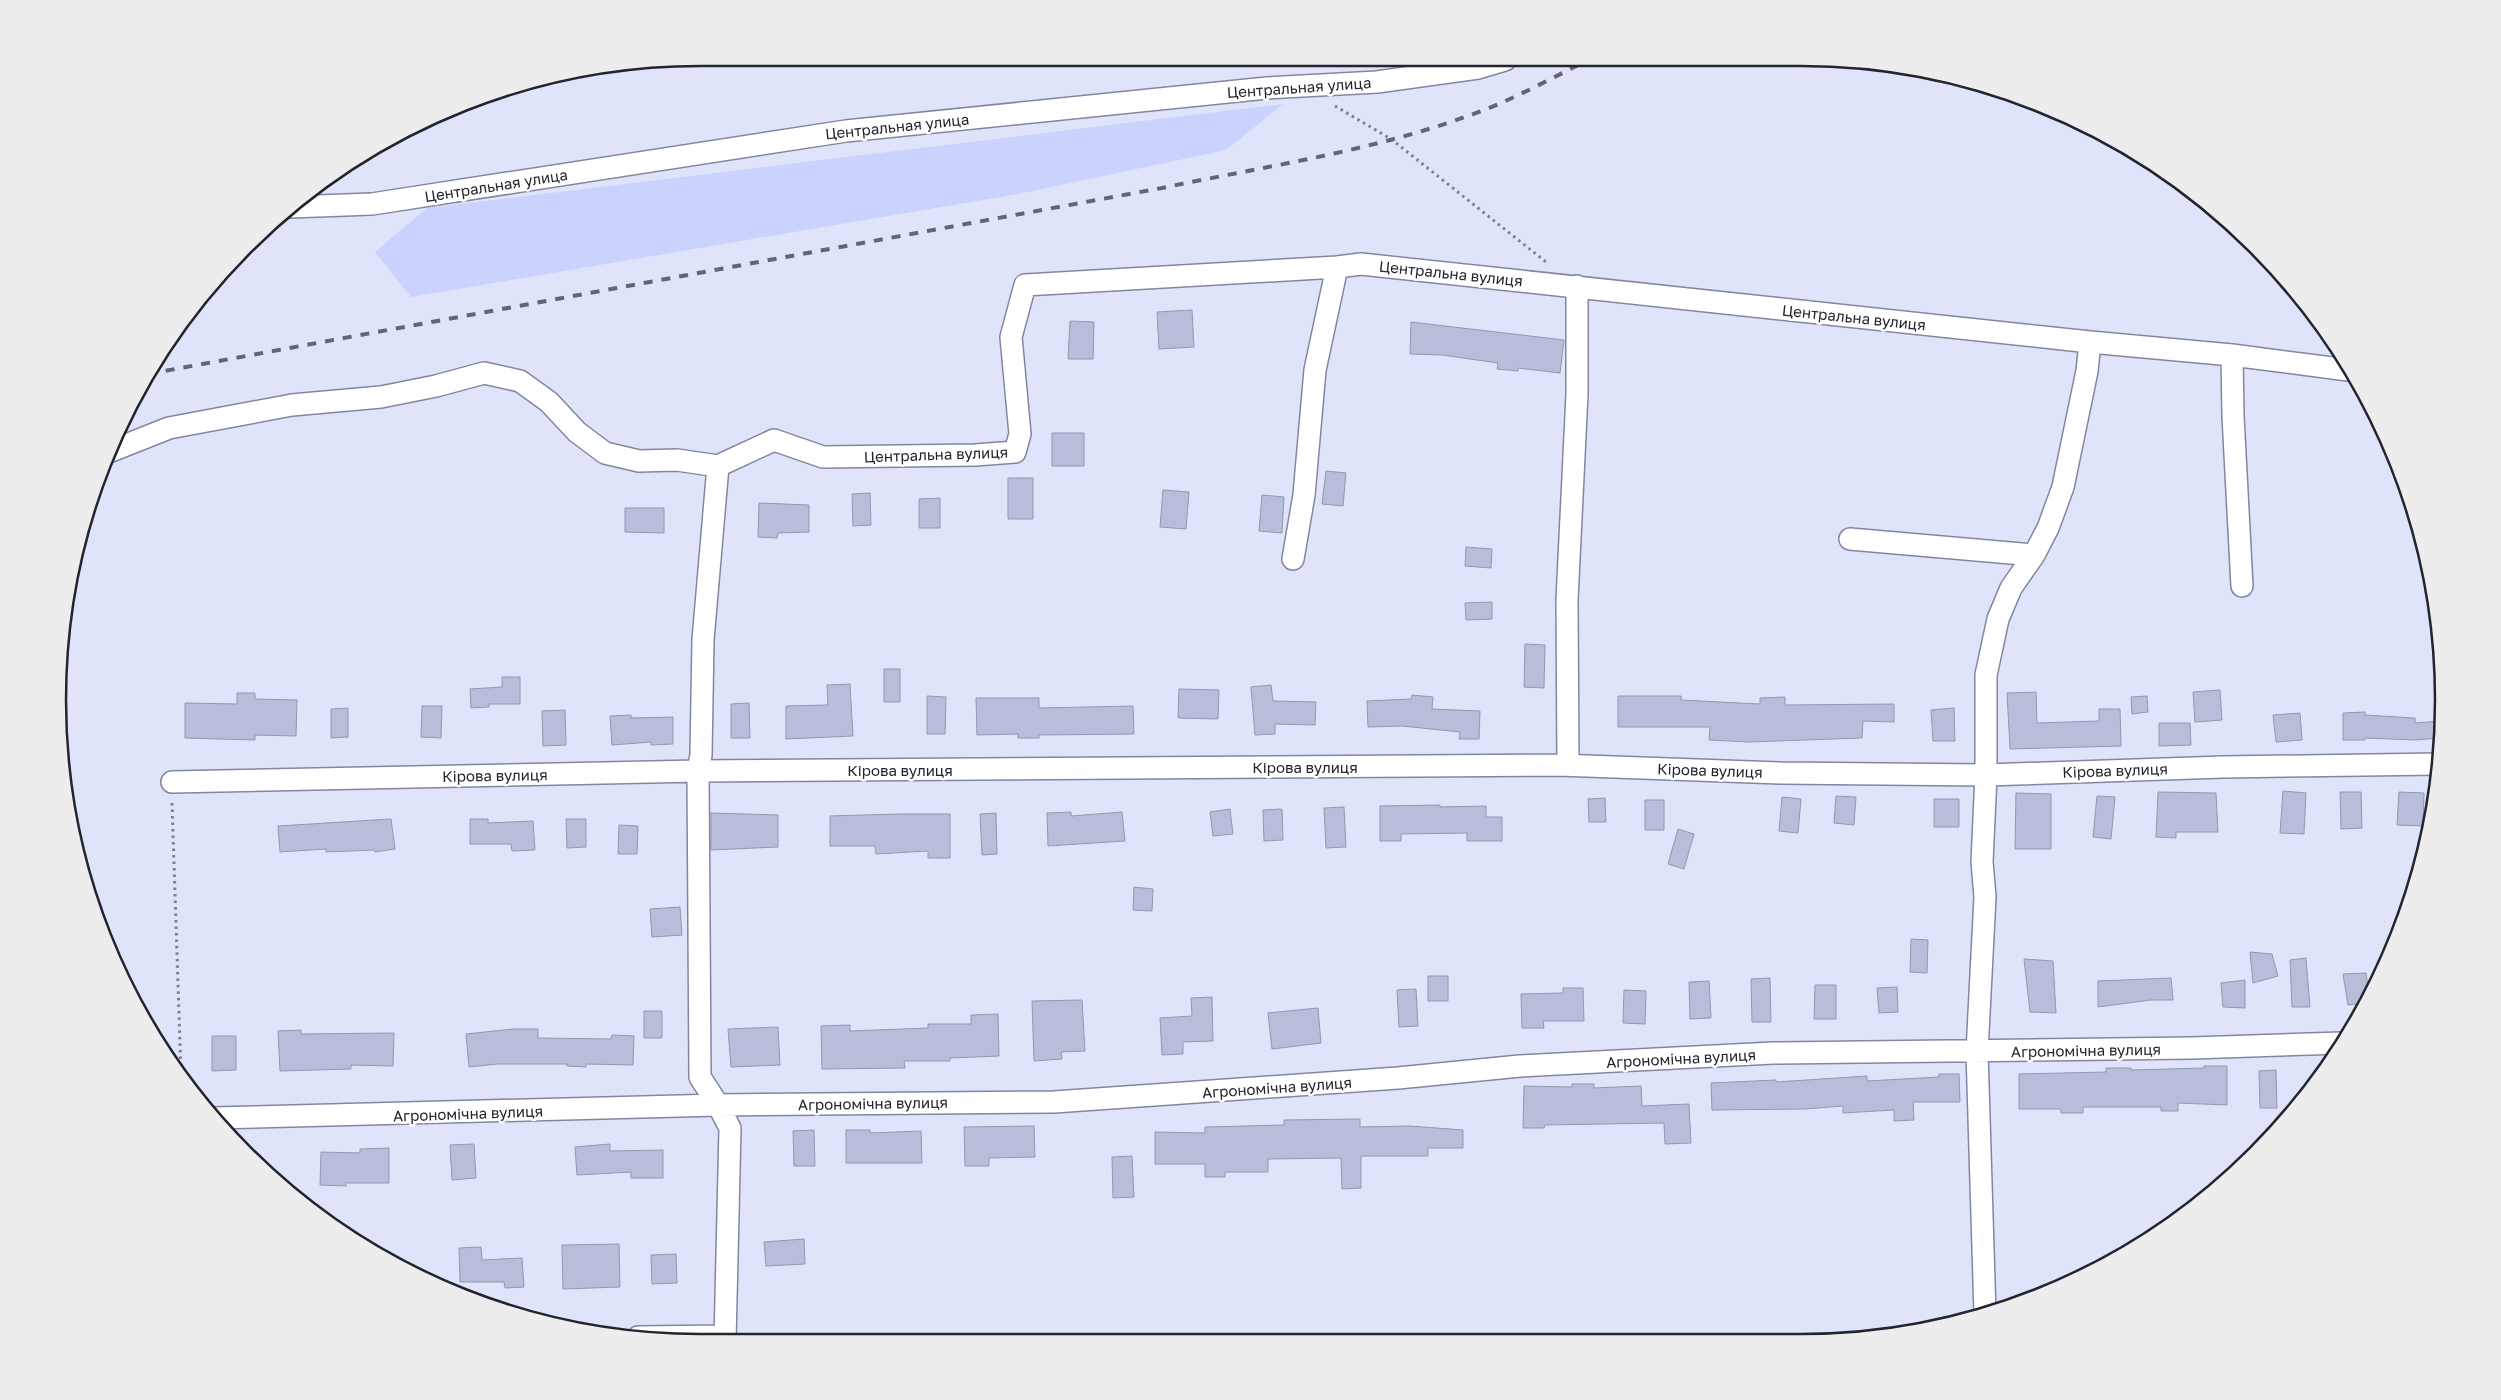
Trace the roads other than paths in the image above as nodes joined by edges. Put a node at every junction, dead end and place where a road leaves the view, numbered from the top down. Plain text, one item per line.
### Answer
1 (1485, 66) edge
2 (303, 207) edge
3 (1337, 267) junction
4 (1577, 286) junction
5 (2090, 342) junction
6 (2232, 355) junction
7 (2341, 369) edge
8 (118, 448) edge
9 (718, 466) junction
10 (1850, 539) dead end
11 (2034, 555) junction
12 (1293, 559) dead end
13 (2242, 586) dead end
14 (2431, 764) edge
15 (1568, 766) junction
16 (698, 771) junction
17 (1986, 775) junction
18 (172, 782) road end
19 (2334, 1043) edge
20 (1976, 1052) junction
21 (718, 1105) junction
22 (224, 1118) edge
23 (1986, 1306) edge
24 (725, 1334) edge

1 - 2 street, Центральная улица
3 - 4 street, Центральна вулиця
3 - 9 street, Центральна вулиця
3 - 12 street
4 - 5 street, Центральна вулиця
4 - 15 street
5 - 6 street, Центральна вулиця
5 - 11 street
6 - 7 street, Центральна вулиця
6 - 13 street
8 - 9 street
9 - 16 street
10 - 11 street
11 - 17 street
14 - 17 street, Кірова вулиця
15 - 16 street, Кірова вулиця
15 - 17 street, Кірова вулиця
16 - 18 street, Кірова вулиця
16 - 21 street
17 - 20 street
19 - 20 street, Агрономічна вулиця
20 - 21 street, Агрономічна вулиця
20 - 23 street
21 - 22 street, Агрономічна вулиця
21 - 24 street

